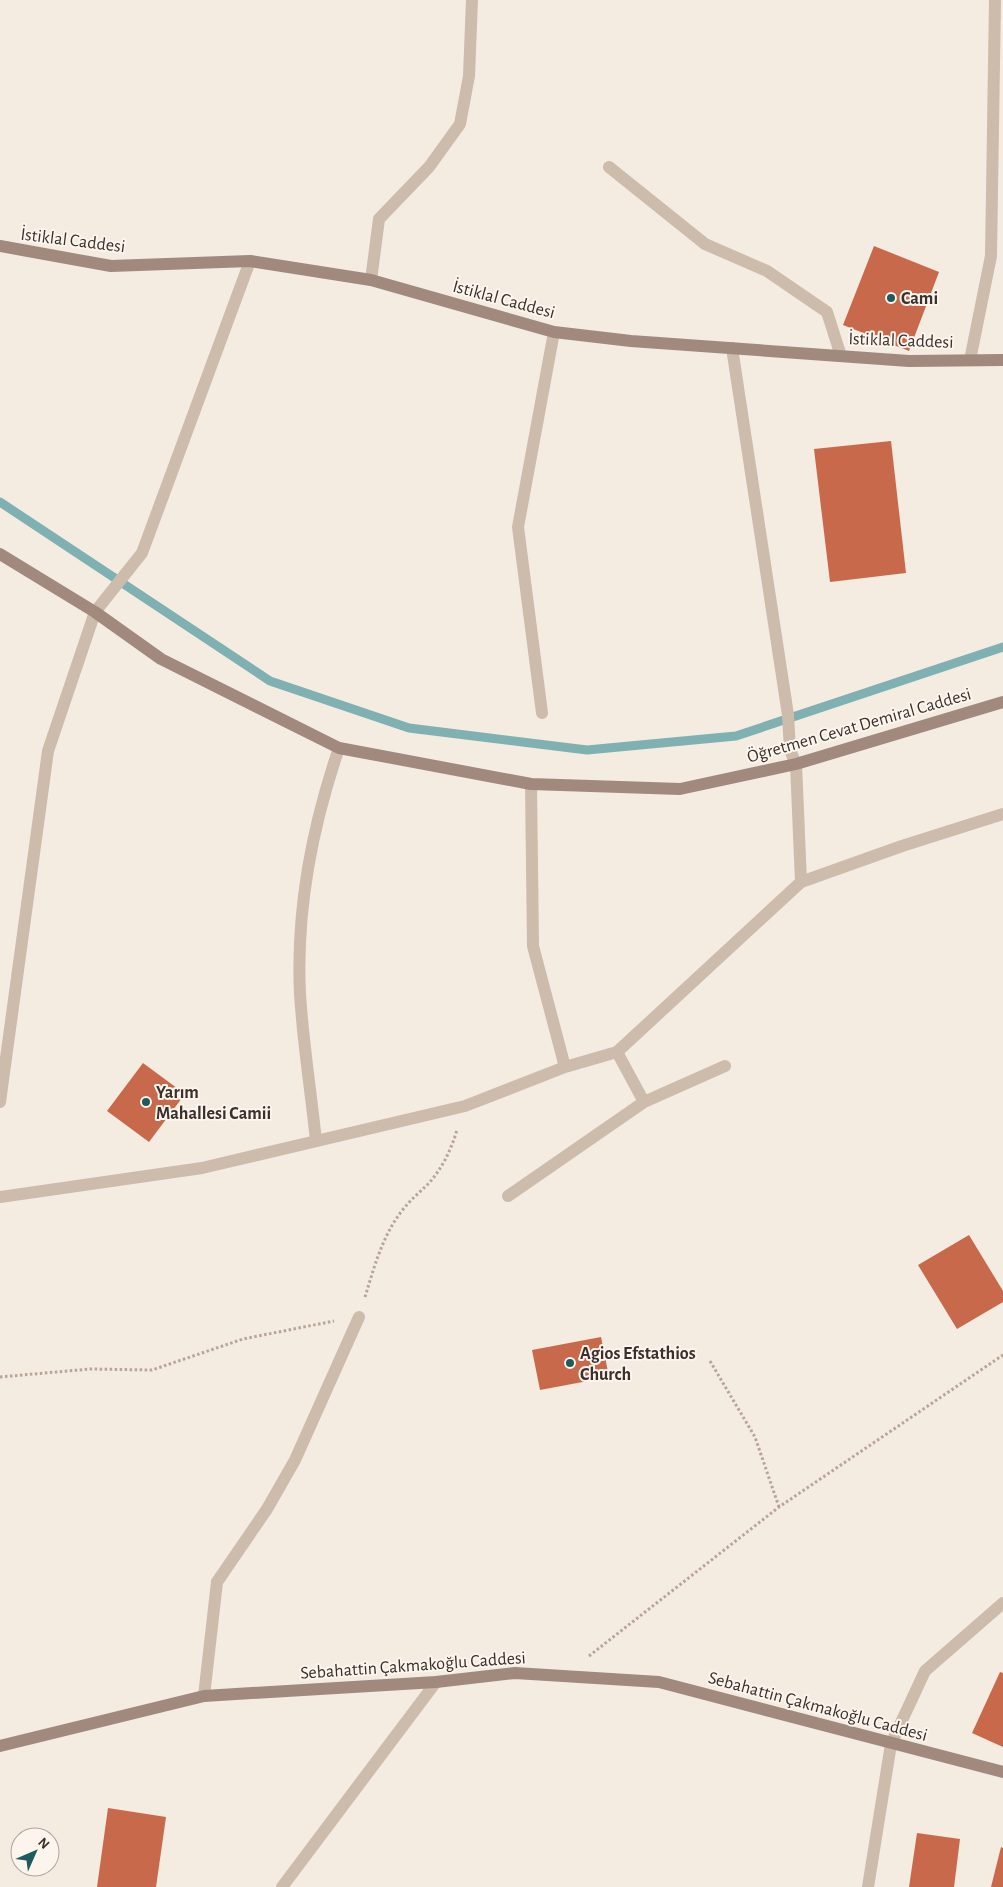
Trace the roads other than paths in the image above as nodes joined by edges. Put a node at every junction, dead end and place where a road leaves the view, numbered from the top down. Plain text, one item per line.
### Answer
1 (472, 0) edge
2 (995, 0) edge
3 (609, 168) dead end
4 (0, 246) edge
5 (250, 261) junction
6 (371, 280) junction
7 (554, 332) junction
8 (732, 348) junction
9 (841, 356) junction
10 (970, 360) junction
11 (1003, 360) edge
12 (0, 554) edge
13 (95, 612) junction
14 (1003, 702) edge
15 (542, 713) dead end
16 (339, 748) junction
17 (796, 764) junction
18 (530, 784) junction
19 (1003, 814) edge
20 (801, 882) junction
21 (617, 1052) junction
22 (725, 1066) dead end
23 (565, 1067) junction
24 (0, 1102) edge
25 (644, 1102) junction
26 (316, 1141) junction
27 (508, 1196) dead end
28 (0, 1197) edge
29 (359, 1317) road end
30 (1003, 1603) edge
31 (436, 1682) junction
32 (204, 1696) junction
33 (891, 1744) junction
34 (0, 1746) edge
35 (1003, 1772) edge
36 (282, 1887) edge
37 (868, 1887) edge

1 - 6 street
2 - 10 street
3 - 9 street
4 - 5 main road, İstiklal Caddesi
5 - 6 main road, İstiklal Caddesi
5 - 13 street
6 - 7 main road, İstiklal Caddesi
7 - 8 main road, İstiklal Caddesi
7 - 15 street
8 - 9 main road, İstiklal Caddesi
8 - 17 street
9 - 10 main road, İstiklal Caddesi
10 - 11 main road, İstiklal Caddesi
12 - 13 main road, Öğretmen Cevat Demiral Caddesi
13 - 16 main road, Öğretmen Cevat Demiral Caddesi
13 - 24 street
14 - 17 main road, Öğretmen Cevat Demiral Caddesi
16 - 18 main road, Öğretmen Cevat Demiral Caddesi
16 - 26 street
17 - 18 main road, Öğretmen Cevat Demiral Caddesi
17 - 20 street
18 - 23 street
19 - 20 street
20 - 21 street
21 - 23 street
21 - 25 street
22 - 25 street
23 - 26 street
25 - 27 street
26 - 28 street
29 - 32 street
30 - 33 street
31 - 32 main road, Sebahattin Çakmakoğlu Caddesi
31 - 33 main road, Sebahattin Çakmakoğlu Caddesi
31 - 36 street
32 - 34 main road, Sebahattin Çakmakoğlu Caddesi
33 - 35 main road, Sebahattin Çakmakoğlu Caddesi
33 - 37 street

